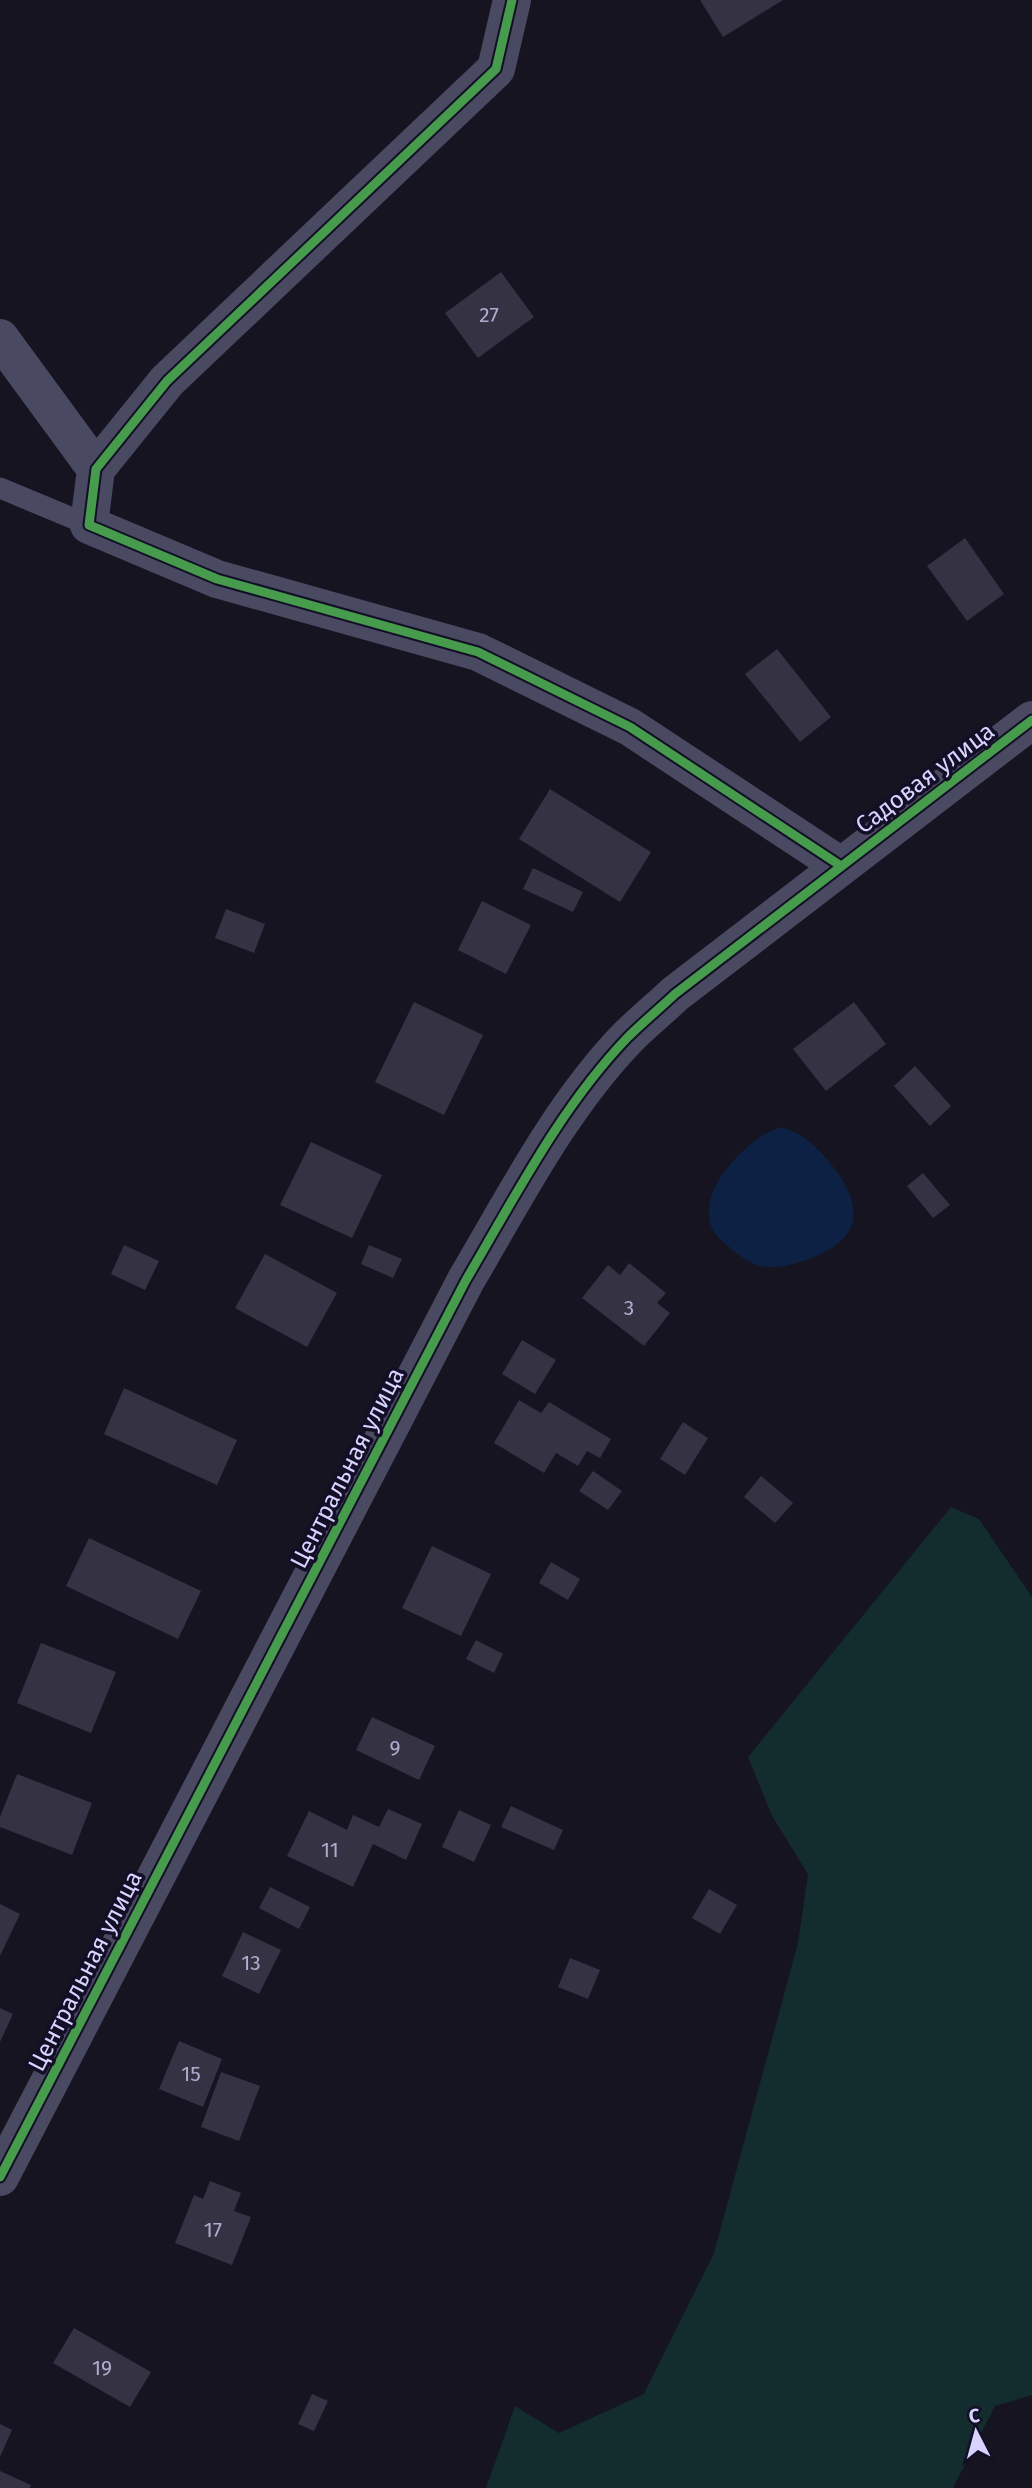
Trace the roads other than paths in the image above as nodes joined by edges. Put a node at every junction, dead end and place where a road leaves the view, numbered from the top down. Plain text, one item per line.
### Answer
1 (512, 0) edge
2 (0, 338) edge
3 (96, 470) junction
4 (0, 488) edge
5 (89, 525) junction
6 (1032, 720) edge
7 (841, 866) junction
8 (0, 2177) edge

1 - 3 street
2 - 3 street
3 - 5 street
4 - 5 lane
5 - 7 street
6 - 7 street, Садовая улица
7 - 8 street, Центральная улица

